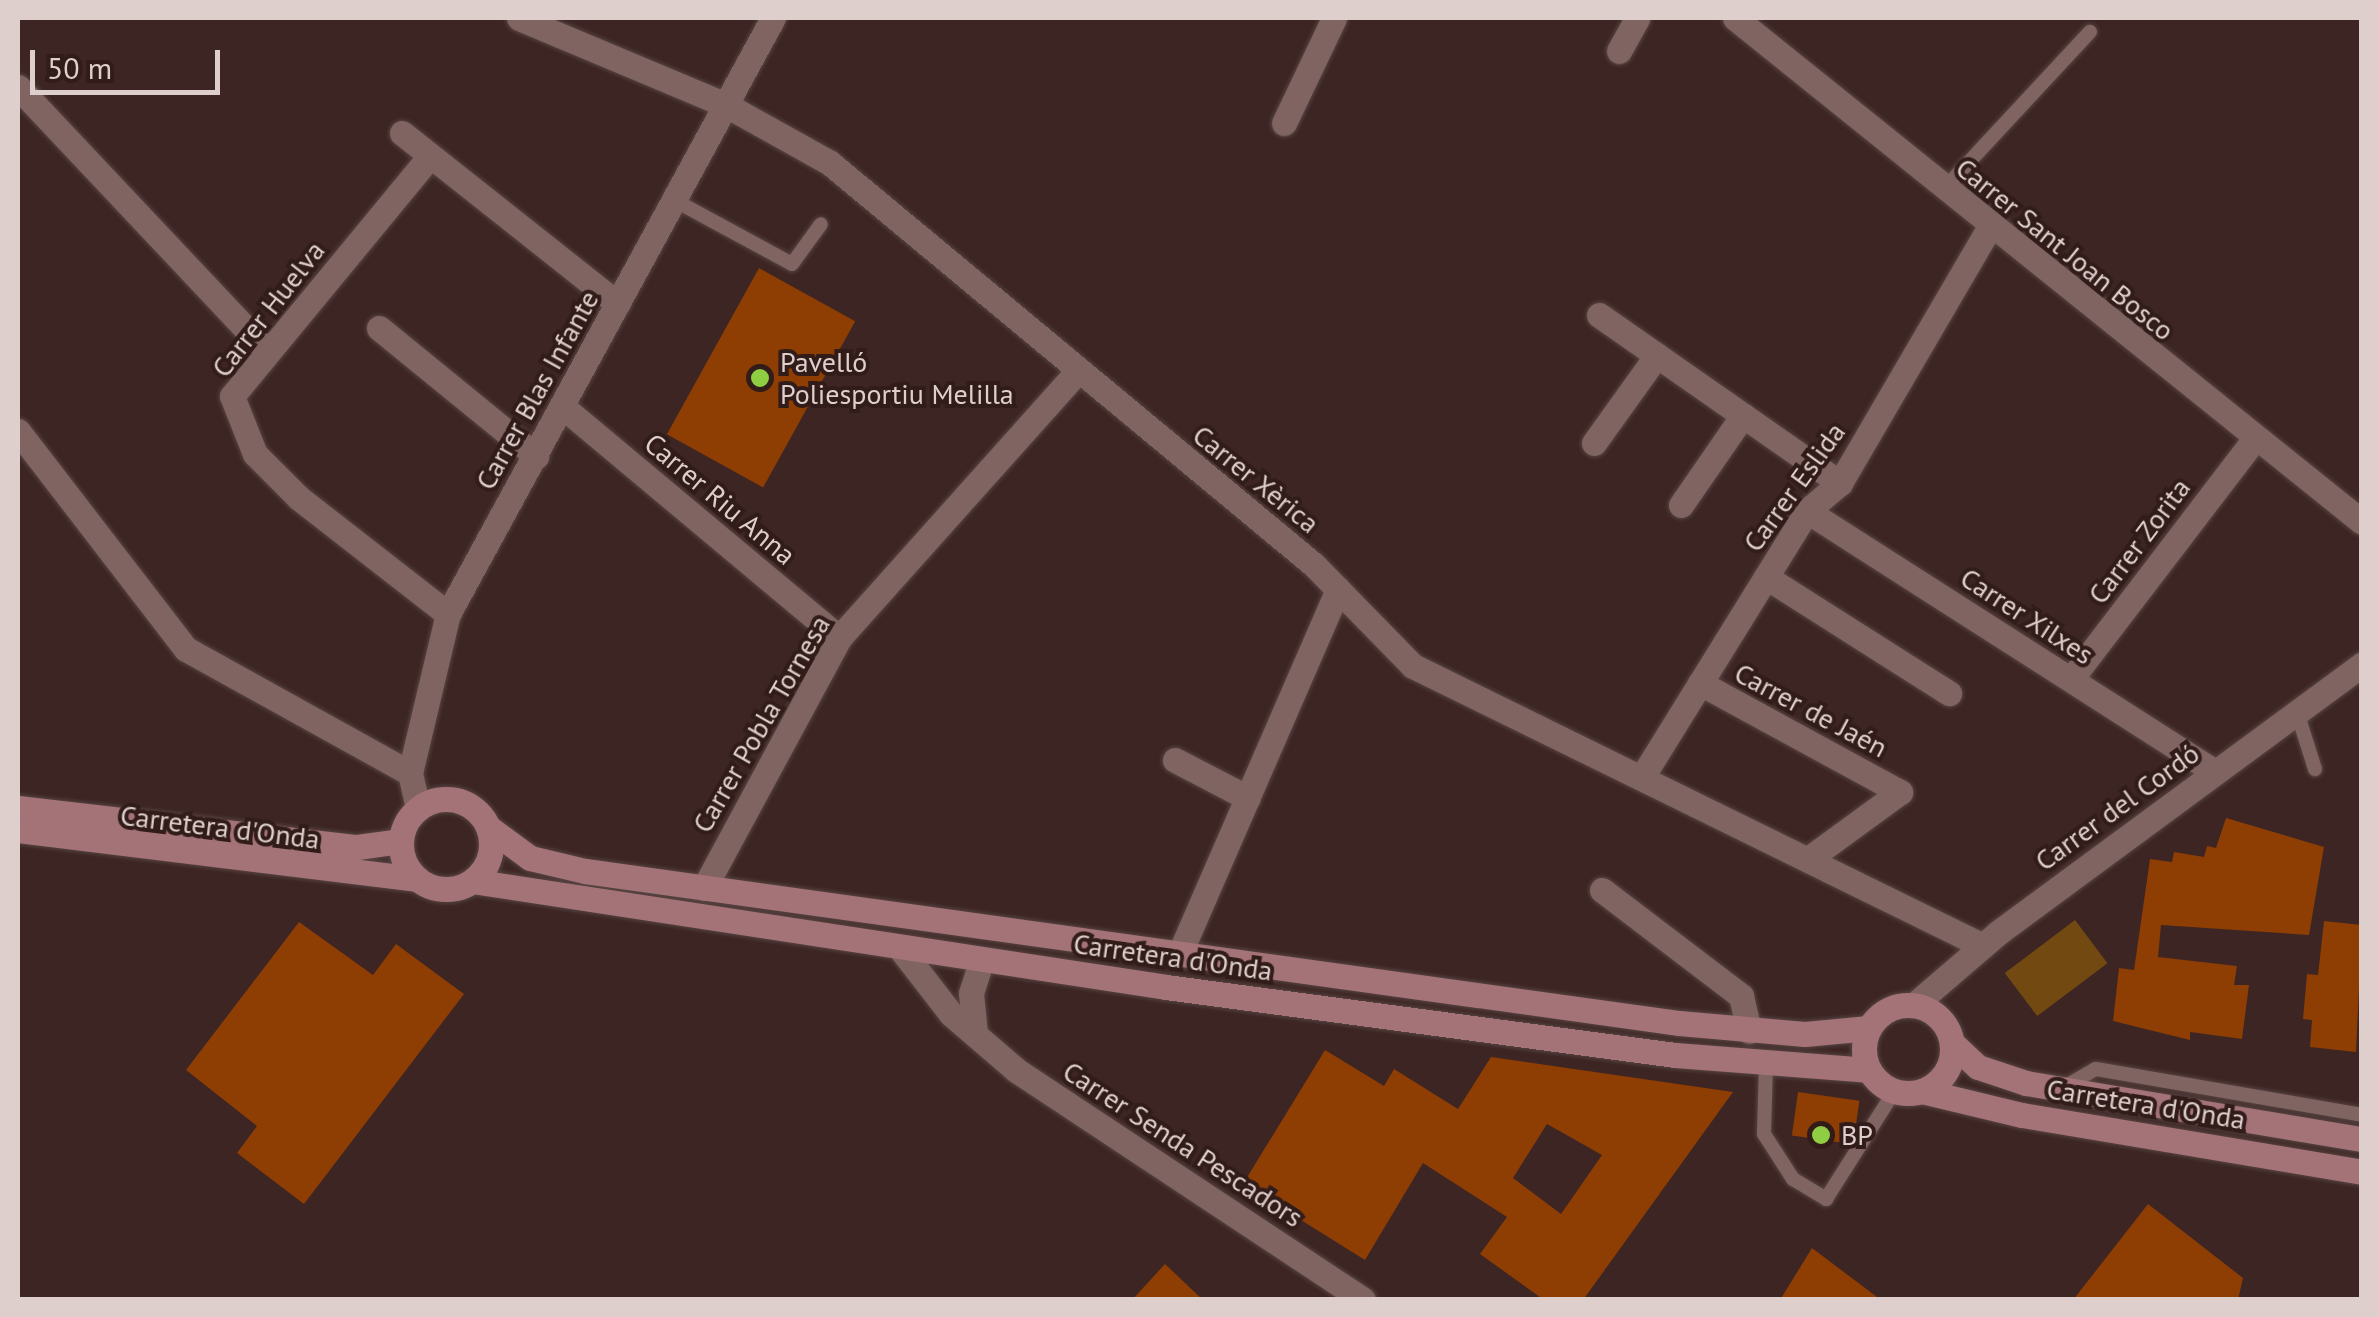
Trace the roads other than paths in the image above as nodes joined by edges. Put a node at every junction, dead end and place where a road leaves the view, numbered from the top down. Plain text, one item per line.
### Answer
1 (519, 18) edge
2 (773, 18) edge
3 (1334, 18) edge
4 (1637, 18) edge
5 (1735, 18) edge
6 (560, 25) edge
7 (2090, 32) dead end
8 (1619, 51) dead end
9 (18, 88) edge
10 (726, 104) junction
11 (1284, 123) dead end
12 (402, 133) dead end
13 (430, 156) junction
14 (1943, 190) junction
15 (674, 200) junction
16 (820, 224) dead end
17 (1989, 228) junction
18 (618, 304) junction
19 (1599, 315) dead end
20 (379, 328) dead end
21 (268, 352) junction
22 (1657, 355) junction
23 (1078, 371) junction
24 (563, 406) junction
25 (1743, 416) junction
26 (18, 431) edge
27 (2254, 440) junction
28 (1594, 443) dead end
29 (536, 456) junction
30 (1840, 483) junction
31 (1681, 505) dead end
32 (1807, 511) junction
33 (2362, 522) edge
34 (1766, 577) junction
35 (1338, 590) junction
36 (448, 614) junction
37 (839, 638) junction
38 (2362, 664) edge
39 (2071, 679) junction
40 (1700, 684) junction
41 (1949, 693) dead end
42 (2297, 712) junction
43 (1176, 760) dead end
44 (2315, 769) dead end
45 (2215, 772) junction
46 (410, 773) junction
47 (1642, 778) junction
48 (1248, 798) junction
49 (18, 808) edge
50 (418, 808) junction
51 (488, 828) junction
52 (18, 830) edge
53 (400, 841) junction
54 (1808, 859) junction
55 (416, 879) junction
56 (472, 881) junction
57 (704, 888) junction
58 (1602, 890) dead end
59 (1981, 945) junction
60 (900, 948) junction
61 (1180, 955) junction
62 (982, 960) junction
63 (1914, 1005) junction
64 (1868, 1028) junction
65 (1749, 1031) junction
66 (975, 1033) junction
67 (1952, 1043) junction
68 (1766, 1065) junction
69 (1868, 1070) junction
70 (2062, 1088) junction
71 (1922, 1091) junction
72 (1894, 1092) junction
73 (2362, 1115) edge
74 (2362, 1139) edge
75 (2362, 1172) edge
76 (1363, 1300) edge

1 - 6 street, Carrer Xèrica
2 - 10 street, Carrer Blas Infante
3 - 11 street
4 - 8 street
5 - 14 street, Carrer Sant Joan Bosco
6 - 10 street, Carrer Xèrica
7 - 14 lane
9 - 21 street
10 - 15 street, Carrer Blas Infante
10 - 23 street, Carrer Xèrica
12 - 13 street
13 - 18 street
13 - 21 street, Carrer Huelva
14 - 17 street, Carrer Sant Joan Bosco
15 - 16 lane
15 - 18 street, Carrer Blas Infante
17 - 27 street, Carrer Sant Joan Bosco
17 - 30 street, Carrer Eslida
18 - 24 street, Carrer Blas Infante
19 - 22 street
20 - 29 street
21 - 36 street, Carrer Huelva
22 - 25 street
22 - 28 street
23 - 35 street, Carrer Xèrica
23 - 37 street, Carrer Pobla Tornesa
24 - 29 street, Carrer Blas Infante
24 - 37 street, Carrer Riu Anna
25 - 30 street
25 - 31 street
26 - 46 street
27 - 33 street, Carrer Sant Joan Bosco
27 - 39 street, Carrer Zorita
29 - 36 street, Carrer Blas Infante
30 - 32 street, Carrer Eslida
32 - 34 street, Carrer Eslida
32 - 39 street, Carrer Xilxes
34 - 40 street, Carrer Eslida
34 - 41 street
35 - 47 street, Carrer Xèrica
35 - 48 street
36 - 46 street, Carrer Blas Infante
37 - 57 street, Carrer Pobla Tornesa
38 - 42 street, Carrer del Cordó
39 - 45 street, Carrer Xilxes
40 - 47 street, Carrer Eslida
40 - 54 street, Carrer de Jaén
42 - 44 lane
42 - 45 street, Carrer del Cordó
43 - 48 street
45 - 59 street, Carrer del Cordó
46 - 50 street, Carrer Blas Infante
47 - 54 street, Carrer Xèrica
48 - 61 street
49 - 53 main road, Carretera d'Onda
50 - 51 main road
50 - 53 main road
51 - 56 main road
51 - 57 main road, Carretera d'Onda
52 - 55 main road, Carretera d'Onda
53 - 55 main road
54 - 59 street, Carrer Xèrica
55 - 56 main road
56 - 60 main road, Carretera d'Onda
57 - 61 main road, Carretera d'Onda
58 - 65 street
59 - 63 street, Carrer del Cordó
60 - 62 main road, Carretera d'Onda
60 - 66 street, Carrer Senda Pescadors
61 - 65 main road, Carretera d'Onda
62 - 66 street
62 - 68 main road, Carretera d'Onda
63 - 64 main road
63 - 67 main road
64 - 65 main road, Carretera d'Onda
64 - 69 main road
66 - 76 street, Carrer Senda Pescadors
67 - 70 main road, Carretera d'Onda
67 - 71 main road
68 - 69 main road, Carretera d'Onda
68 - 72 lane
69 - 72 main road
70 - 73 lane
70 - 74 main road, Carretera d'Onda
71 - 72 main road
71 - 75 main road, Carretera d'Onda

